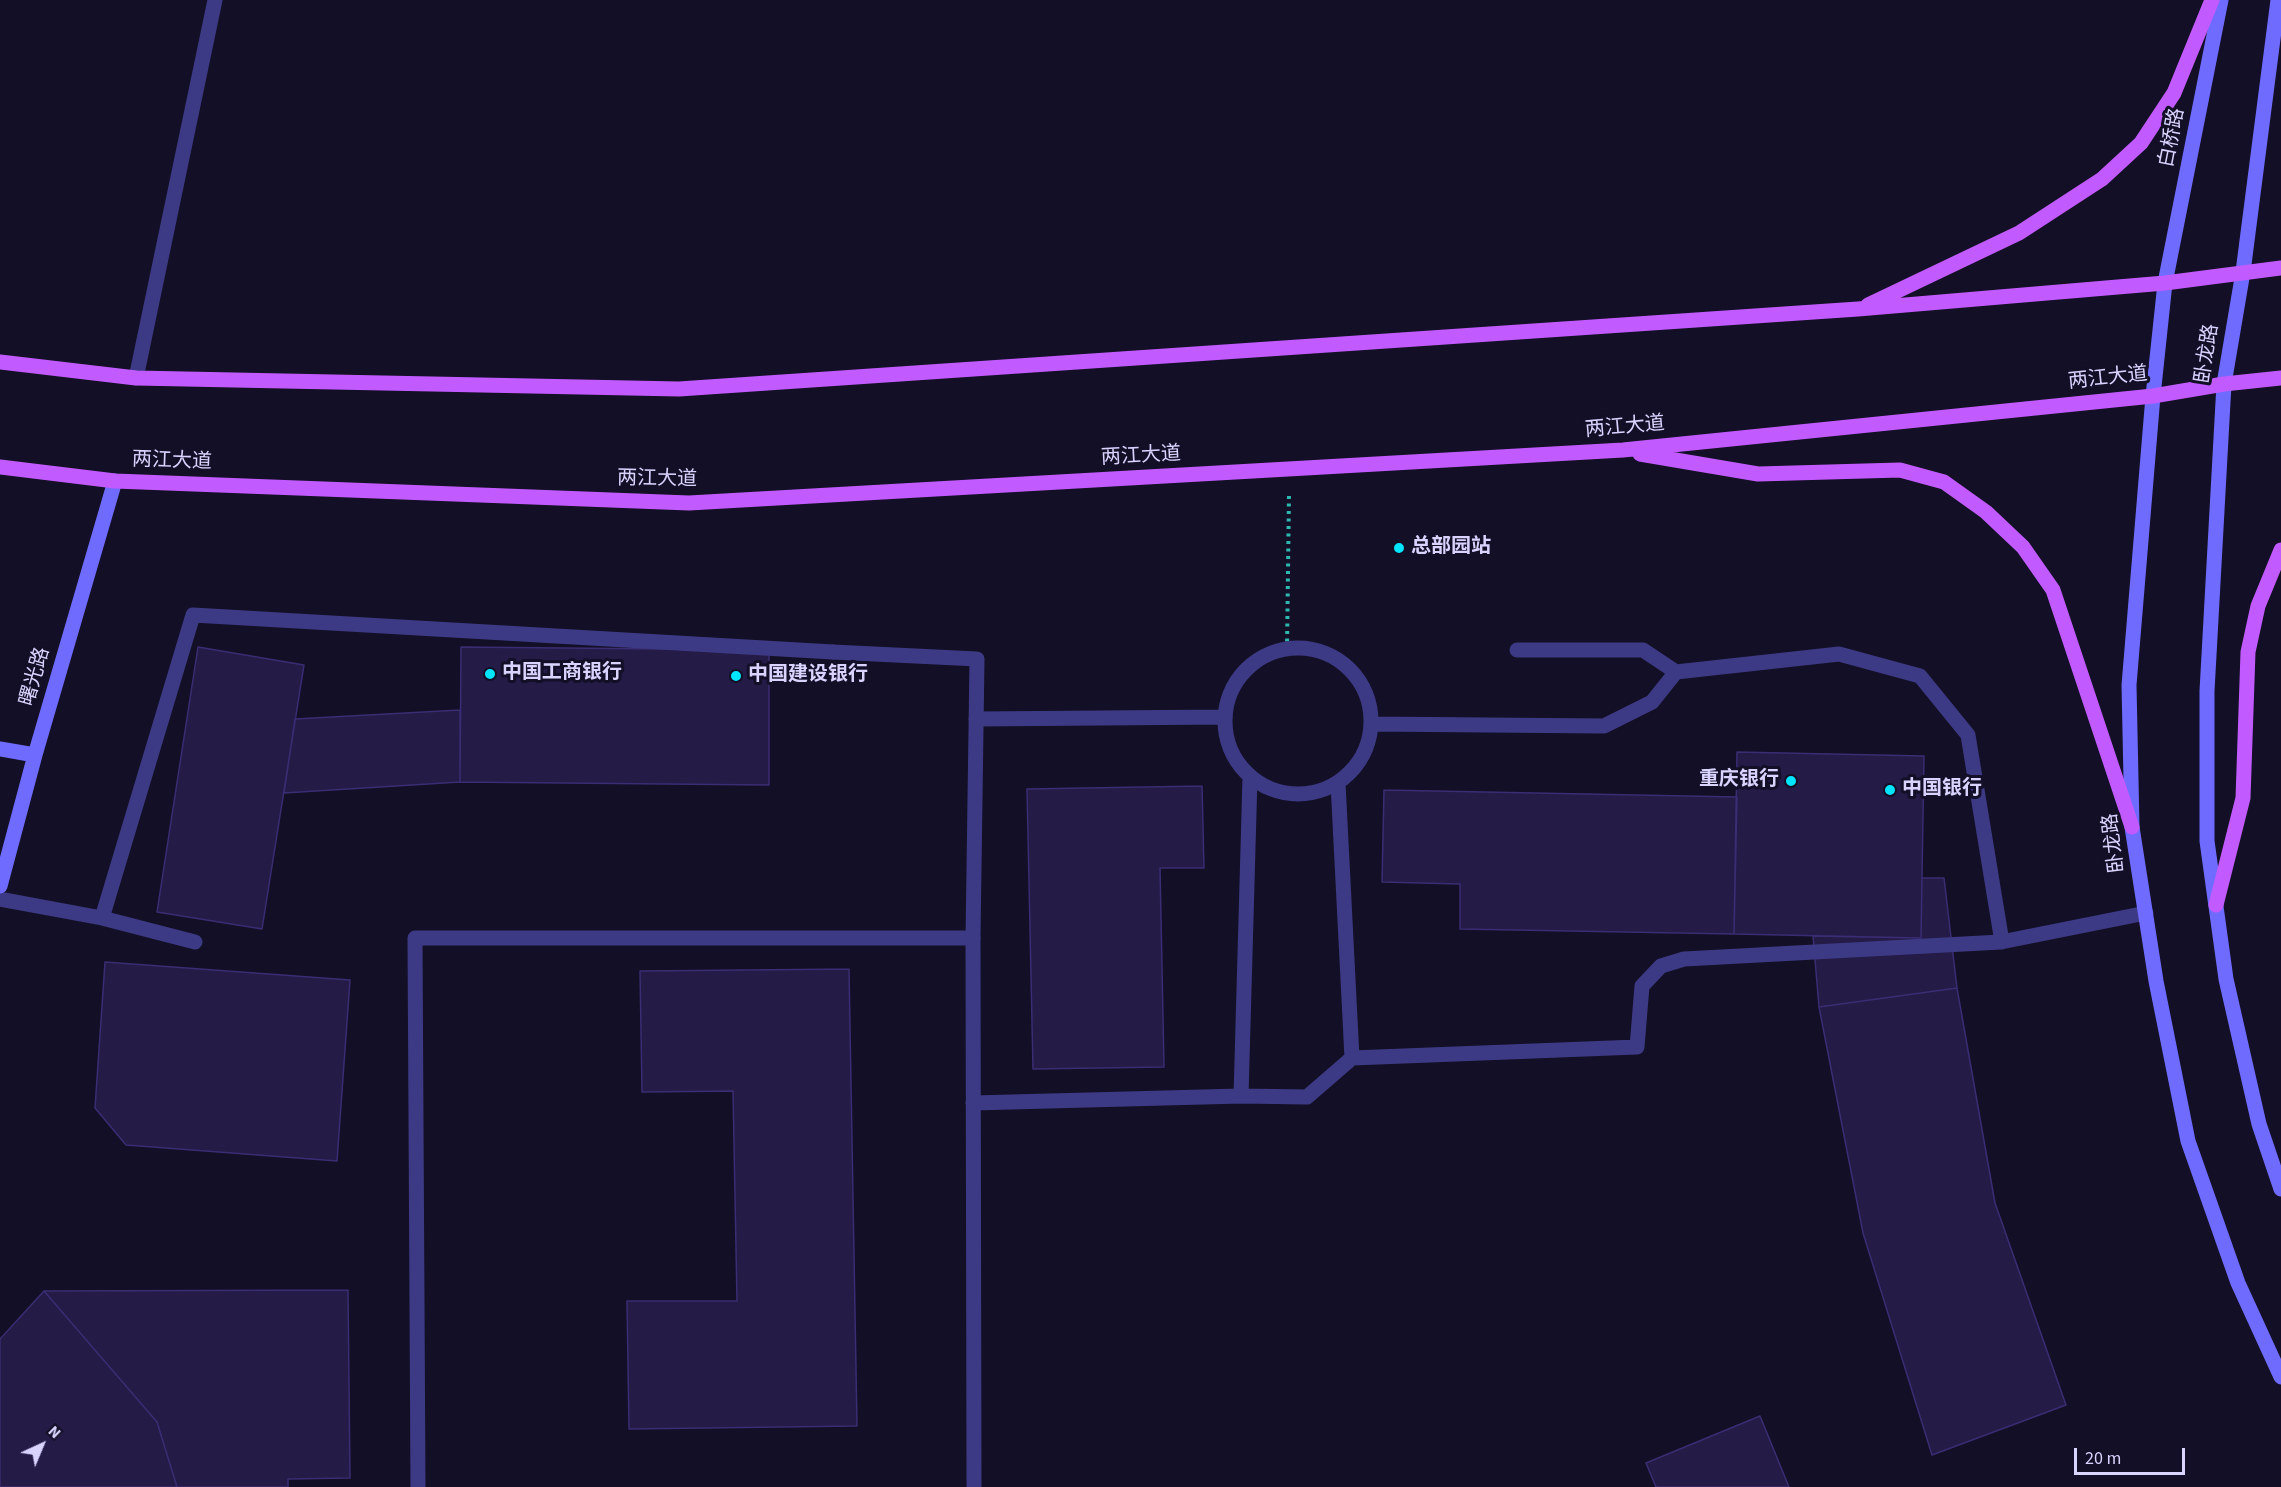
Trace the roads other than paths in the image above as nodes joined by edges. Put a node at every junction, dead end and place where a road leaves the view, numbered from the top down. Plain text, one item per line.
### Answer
1 (215, 0) edge
2 (2212, 0) edge
3 (2221, 0) edge
4 (2278, 0) edge
5 (2281, 268) edge
6 (2242, 272) junction
7 (2165, 284) junction
8 (1858, 309) junction
9 (0, 362) edge
10 (136, 378) junction
11 (2281, 378) edge
12 (2224, 384) junction
13 (2153, 396) junction
14 (1623, 450) junction
15 (0, 467) edge
16 (115, 481) junction
17 (2281, 550) edge
18 (1517, 650) dead end
19 (1676, 672) junction
20 (1225, 717) junction
21 (976, 719) junction
22 (1371, 724) junction
23 (0, 749) edge
24 (35, 755) junction
25 (1250, 777) junction
26 (1338, 783) junction
27 (2132, 828) junction
28 (0, 886) edge
29 (0, 899) edge
30 (2216, 905) junction
31 (2145, 913) junction
32 (102, 918) junction
33 (973, 938) junction
34 (195, 942) dead end
35 (2002, 942) junction
36 (1352, 1058) junction
37 (1241, 1096) junction
38 (973, 1103) junction
39 (2281, 1189) edge
40 (2281, 1377) edge
41 (418, 1487) edge
42 (974, 1487) edge

1 - 10 street
2 - 8 main road
3 - 7 main road, 白桥路
4 - 6 main road
5 - 6 main road
6 - 7 main road
6 - 12 main road, 卧龙路
7 - 8 main road
7 - 13 main road, 卧龙路
8 - 10 main road
9 - 10 main road
11 - 12 main road, 两江大道
12 - 13 main road, 两江大道
12 - 30 main road, 卧龙路
13 - 14 main road, 两江大道
13 - 27 main road, 卧龙路
14 - 16 main road, 两江大道
14 - 27 main road
15 - 16 main road, 两江大道
16 - 24 main road, 曙光路
17 - 30 main road
18 - 19 street
19 - 22 street
19 - 35 street
20 - 21 street
20 - 22 street
20 - 25 street
21 - 32 street
21 - 33 street
22 - 26 street
23 - 24 main road
24 - 28 main road, 曙光路
25 - 26 street
25 - 37 street
26 - 36 street
27 - 31 main road, 卧龙路
29 - 32 street
30 - 39 main road, 卧龙路
31 - 35 street
31 - 40 main road, 卧龙路
32 - 34 street
33 - 38 street
33 - 41 street
35 - 36 street
36 - 37 street
37 - 38 street
38 - 42 street

